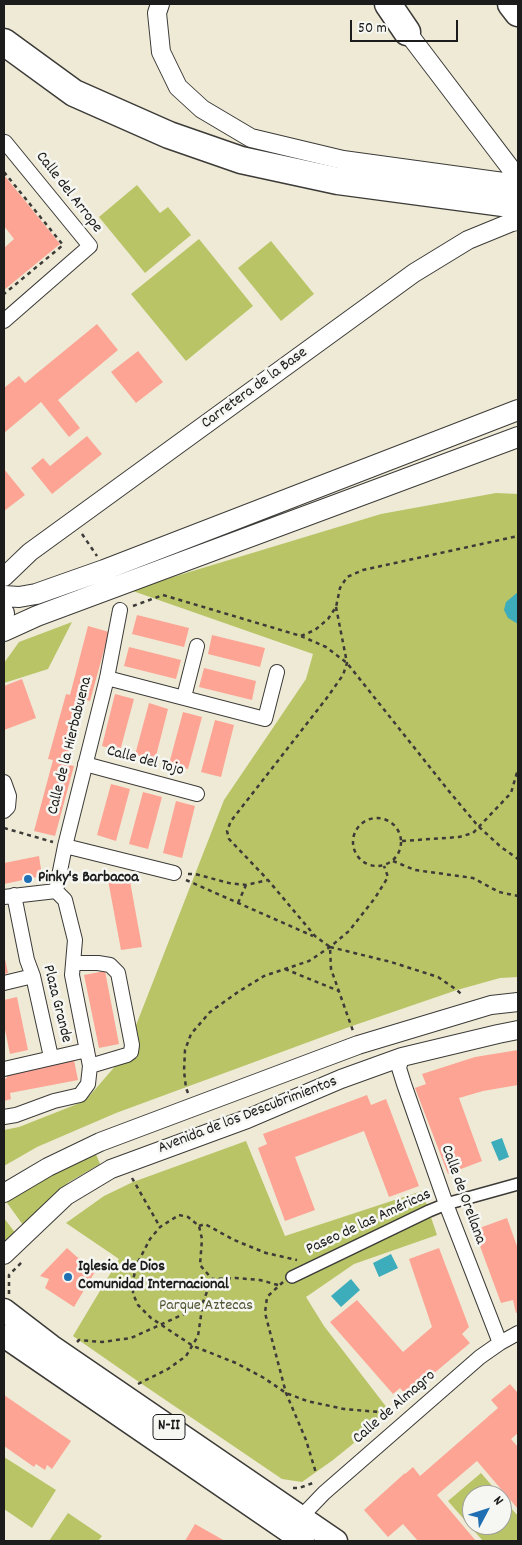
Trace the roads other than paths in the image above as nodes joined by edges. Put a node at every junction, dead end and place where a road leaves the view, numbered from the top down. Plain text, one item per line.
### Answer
1 (160, 4) edge
2 (379, 4) edge
3 (388, 4) edge
4 (511, 4) edge
5 (518, 13) edge
6 (408, 32) junction
7 (4, 42) edge
8 (5, 142) dead end
9 (518, 178) edge
10 (518, 184) edge
11 (512, 212) edge
12 (4, 321) edge
13 (518, 410) edge
14 (518, 437) edge
15 (4, 577) edge
16 (4, 596) edge
17 (120, 610) road end
18 (4, 631) edge
19 (197, 646) dead end
20 (277, 672) dead end
21 (107, 678) junction
22 (184, 697) junction
23 (85, 764) junction
24 (4, 782) edge
25 (197, 794) dead end
26 (4, 811) edge
27 (65, 846) junction
28 (174, 873) road end
29 (56, 890) junction
30 (9, 896) edge
31 (73, 963) junction
32 (34, 976) junction
33 (4, 983) edge
34 (518, 1002) edge
35 (518, 1030) edge
36 (87, 1050) junction
37 (51, 1057) junction
38 (402, 1057) junction
39 (90, 1066) junction
40 (4, 1069) edge
41 (4, 1117) edge
42 (518, 1184) edge
43 (4, 1193) edge
44 (446, 1204) junction
45 (4, 1254) edge
46 (292, 1277) road end
47 (7, 1303) edge
48 (518, 1333) edge
49 (4, 1336) edge
50 (500, 1343) junction
51 (301, 1517) junction
52 (303, 1541) edge
53 (336, 1541) edge

1 - 10 street
2 - 6 street
3 - 6 highway
4 - 5 highway
6 - 9 street
7 - 11 highway
8 - 12 street, Calle del Arrope
11 - 15 street, Carretera de la Base
13 - 16 main road
14 - 18 main road
17 - 21 street, Calle de la Hierbabuena
19 - 22 street
20 - 22 street
21 - 22 street
21 - 23 street, Calle de la Hierbabuena
23 - 25 street, Calle del Tojo
23 - 27 street, Calle de la Hierbabuena
24 - 26 street
27 - 28 street
27 - 29 street, Calle de la Hierbabuena
29 - 30 street, Plaza Grande
29 - 31 street, Plaza Grande
30 - 32 street, Plaza Grande
31 - 36 street, Plaza Grande
31 - 39 street
32 - 33 street
32 - 37 street, Plaza Grande
34 - 43 street, Avenida de los Descubrimientos
35 - 38 street, Avenida de los Descubrimientos
36 - 37 street, Plaza Grande
36 - 39 street
37 - 40 street
38 - 44 street, Calle de Orellana
38 - 45 street, Avenida de los Descubrimientos
39 - 41 street
42 - 44 street, Paseo de las Américas
44 - 46 street, Paseo de las Américas
44 - 50 street, Calle de Orellana
47 - 51 main road, N-II
48 - 50 street, Calle de Almagro
49 - 52 main road, N-II
50 - 51 street, Calle de Almagro
51 - 53 main road, N-II

